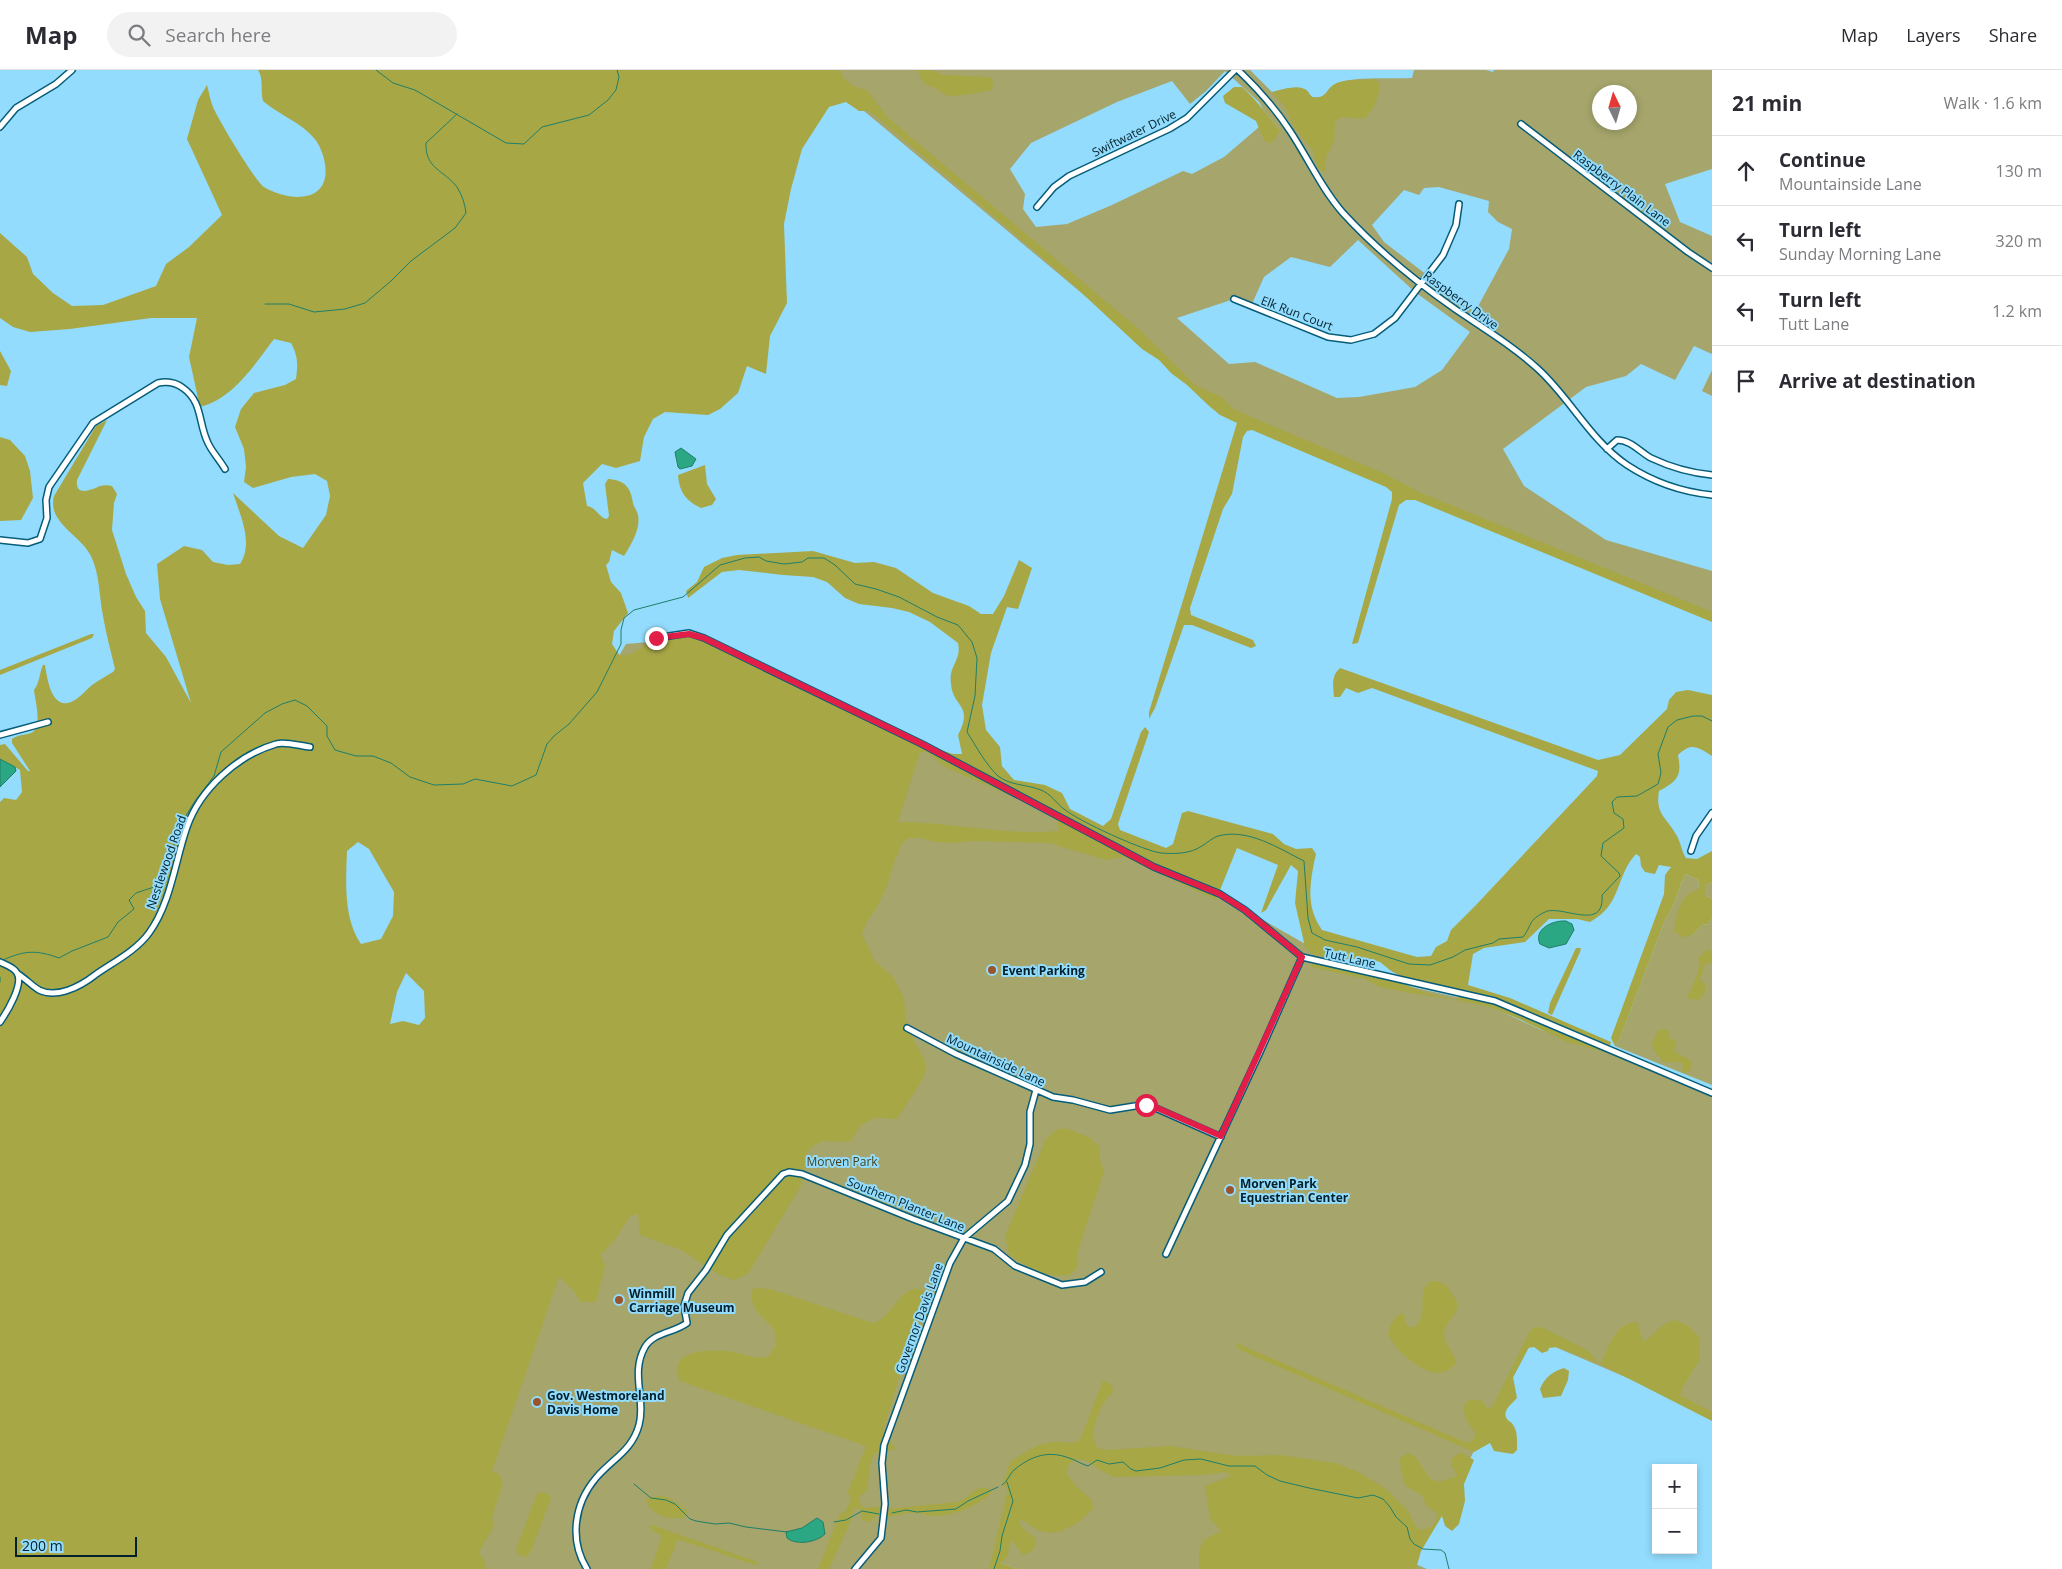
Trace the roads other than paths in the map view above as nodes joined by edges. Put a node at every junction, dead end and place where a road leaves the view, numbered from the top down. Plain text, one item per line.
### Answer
1 (72, 70) edge
2 (1237, 70) edge
3 (1522, 124) dead end
4 (0, 127) edge
5 (1460, 204) dead end
6 (1037, 207) dead end
7 (1712, 268) edge
8 (1422, 284) junction
9 (1234, 299) dead end
10 (1606, 449) junction
11 (225, 469) dead end
12 (1712, 475) edge
13 (1712, 495) edge
14 (0, 540) edge
15 (656, 638) dead end
16 (48, 722) dead end
17 (0, 735) edge
18 (310, 747) dead end
19 (1712, 813) edge
20 (1691, 851) dead end
21 (1302, 957) junction
22 (2, 963) edge
23 (18, 974) junction
24 (0, 1022) edge
25 (907, 1028) dead end
26 (1036, 1090) junction
27 (1712, 1093) edge
28 (1221, 1136) junction
29 (964, 1238) junction
30 (1166, 1254) dead end
31 (1101, 1272) dead end
32 (587, 1569) edge
33 (855, 1569) edge

1 - 4 street
2 - 6 street, Swiftwater Drive
2 - 8 street, Raspberry Drive
3 - 7 street, Raspberry Plain Lane
5 - 8 street, Elk Run Court
8 - 9 street, Elk Run Court
8 - 10 street, Raspberry Drive
10 - 12 street
10 - 13 street, Raspberry Drive
11 - 14 street
15 - 21 street, Tutt Lane
16 - 17 street
18 - 23 street, Nestlewood Road
19 - 20 street
21 - 27 street, Tutt Lane
21 - 28 street
22 - 23 street, Nestlewood Road
23 - 24 street
25 - 26 street, Mountainside Lane
26 - 28 street, Mountainside Lane
26 - 29 street, Governor Davis Lane
28 - 30 street
29 - 31 street, Southern Planter Lane
29 - 32 street, Southern Planter Lane
29 - 33 street, Governor Davis Lane

